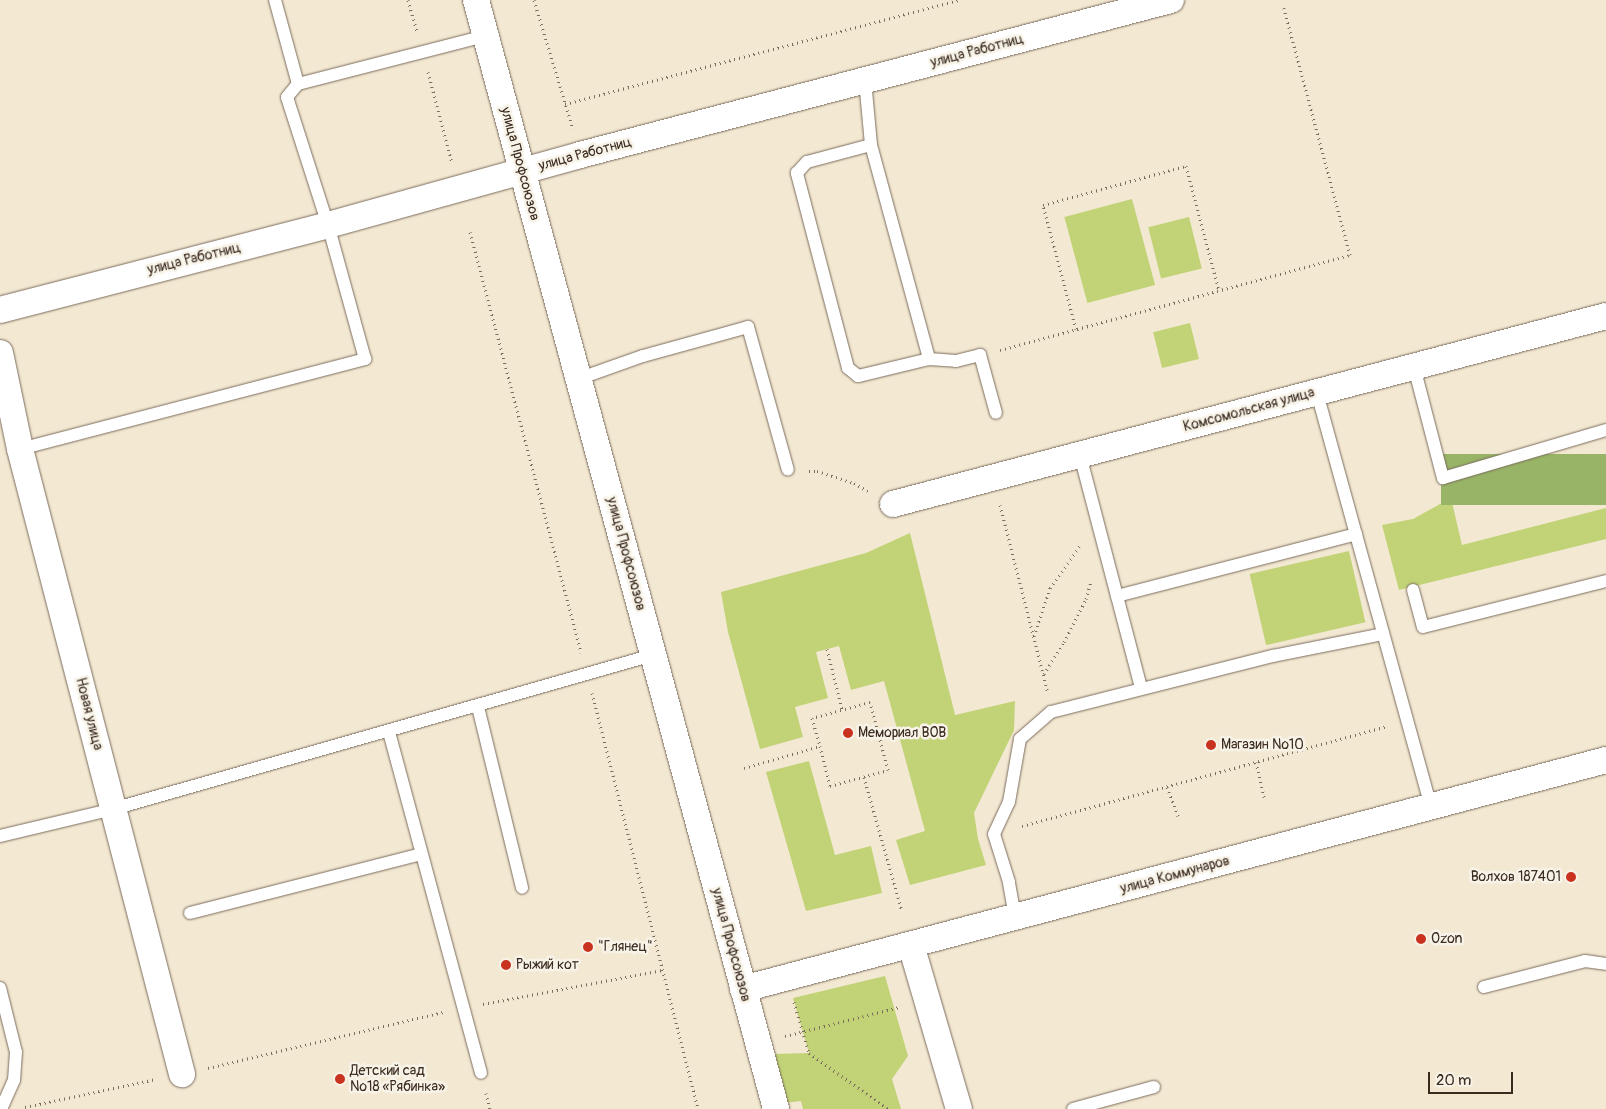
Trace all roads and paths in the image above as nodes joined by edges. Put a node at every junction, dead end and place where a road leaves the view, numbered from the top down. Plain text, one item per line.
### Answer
1 (275, 0) edge
2 (408, 0) edge
3 (476, 0) edge
4 (534, 0) edge
5 (960, 0) edge
6 (1171, 0) edge
7 (1284, 8) dead end
8 (485, 36) junction
9 (422, 52) junction
10 (865, 80) junction
11 (298, 84) junction
12 (565, 104) junction
13 (574, 133) dead end
14 (871, 145) junction
15 (452, 164) dead end
16 (522, 171) junction
17 (328, 225) junction
18 (1219, 291) junction
19 (0, 310) edge
20 (1606, 316) edge
21 (1076, 329) junction
22 (0, 353) edge
23 (980, 355) junction
24 (929, 359) junction
25 (1414, 367) junction
26 (578, 379) junction
27 (1317, 392) junction
28 (996, 414) dead end
29 (1606, 430) edge
30 (20, 449) junction
31 (1080, 455) junction
32 (788, 470) joint
33 (993, 478) junction
34 (893, 504) joint
35 (1098, 523) junction
36 (1356, 534) junction
37 (1103, 542) junction
38 (1606, 581) edge
39 (1413, 590) dead end
40 (1117, 596) junction
41 (1383, 634) junction
42 (1034, 636) junction
43 (827, 649) dead end
44 (653, 655) junction
45 (1044, 674) junction
46 (1141, 688) junction
47 (478, 707) junction
48 (842, 710) junction
49 (1051, 712) junction
50 (1407, 721) junction
51 (389, 732) junction
52 (820, 746) junction
53 (1606, 760) edge
54 (1256, 762) junction
55 (744, 768) dead end
56 (864, 777) junction
57 (1167, 787) junction
58 (1264, 797) dead end
59 (1431, 807) junction
60 (113, 809) junction
61 (1178, 816) dead end
62 (994, 834) junction
63 (0, 836) edge
64 (421, 854) junction
65 (522, 888) dead end
66 (902, 911) dead end
67 (190, 913) dead end
68 (1015, 917) junction
69 (911, 945) junction
70 (1606, 964) edge
71 (663, 970) dead end
72 (787, 977) junction
73 (1484, 987) dead end
74 (0, 988) edge
75 (743, 989) junction
76 (927, 1000) junction
77 (463, 1007) junction
78 (803, 1032) junction
79 (779, 1038) dead end
80 (481, 1073) dead end
81 (182, 1074) junction
82 (1154, 1087) dead end
83 (24, 1107) dead end
84 (1, 1109) edge
85 (776, 1109) edge
86 (888, 1109) edge
87 (959, 1109) edge
88 (1073, 1109) edge

1 - 11 lane
2 - 9 path
3 - 8 street, улица Профсоюзов
4 - 12 path
5 - 12 path
6 - 10 street, улица Работниц
7 - 18 path
8 - 9 lane
8 - 16 street, улица Профсоюзов
9 - 11 lane
9 - 15 path
10 - 14 lane
10 - 16 street, улица Работниц
11 - 17 lane
12 - 13 path
14 - 24 lane
14 - 24 lane
16 - 17 street, улица Работниц
16 - 26 street, улица Профсоюзов
17 - 19 street, улица Работниц
17 - 30 lane
18 - 21 path
18 - 21 path
20 - 25 street, Комсомольская улица
21 - 23 path
22 - 30 street, Новая улица
23 - 24 lane
23 - 28 lane
25 - 27 street, Комсомольская улица
25 - 29 lane
26 - 32 lane
26 - 44 street, улица Профсоюзов
27 - 31 street, Комсомольская улица
27 - 36 lane
30 - 60 street, Новая улица
31 - 33 street, Комсомольская улица
31 - 35 lane
32 - 34 path
33 - 34 street, Комсомольская улица
33 - 42 path
35 - 37 lane
35 - 42 path
36 - 40 lane
36 - 41 lane
37 - 40 lane
37 - 45 path
38 - 39 lane
40 - 46 lane
41 - 46 lane
41 - 50 lane
42 - 45 path
43 - 48 path
44 - 47 lane
44 - 75 street, улица Профсоюзов
45 - 49 path
46 - 49 lane
47 - 51 lane
47 - 65 lane
48 - 52 path
48 - 56 path
49 - 62 lane
50 - 54 path
50 - 59 lane
51 - 60 lane
51 - 64 lane
52 - 55 path
52 - 56 path
53 - 59 street, улица Коммунаров
54 - 57 path
54 - 58 path
56 - 66 path
57 - 61 path
57 - 62 path
59 - 68 street, улица Коммунаров
60 - 63 lane
60 - 81 street, Новая улица
62 - 68 lane
64 - 67 lane
64 - 77 lane
68 - 69 street, улица Коммунаров
69 - 72 street, улица Коммунаров
69 - 76 street
70 - 73 lane
71 - 77 path
72 - 75 street, улица Коммунаров
72 - 78 path
74 - 84 lane
75 - 85 street, улица Профсоюзов
76 - 78 path
76 - 87 street
77 - 80 lane
77 - 81 path
78 - 79 path
78 - 86 path
81 - 83 path
82 - 88 lane

